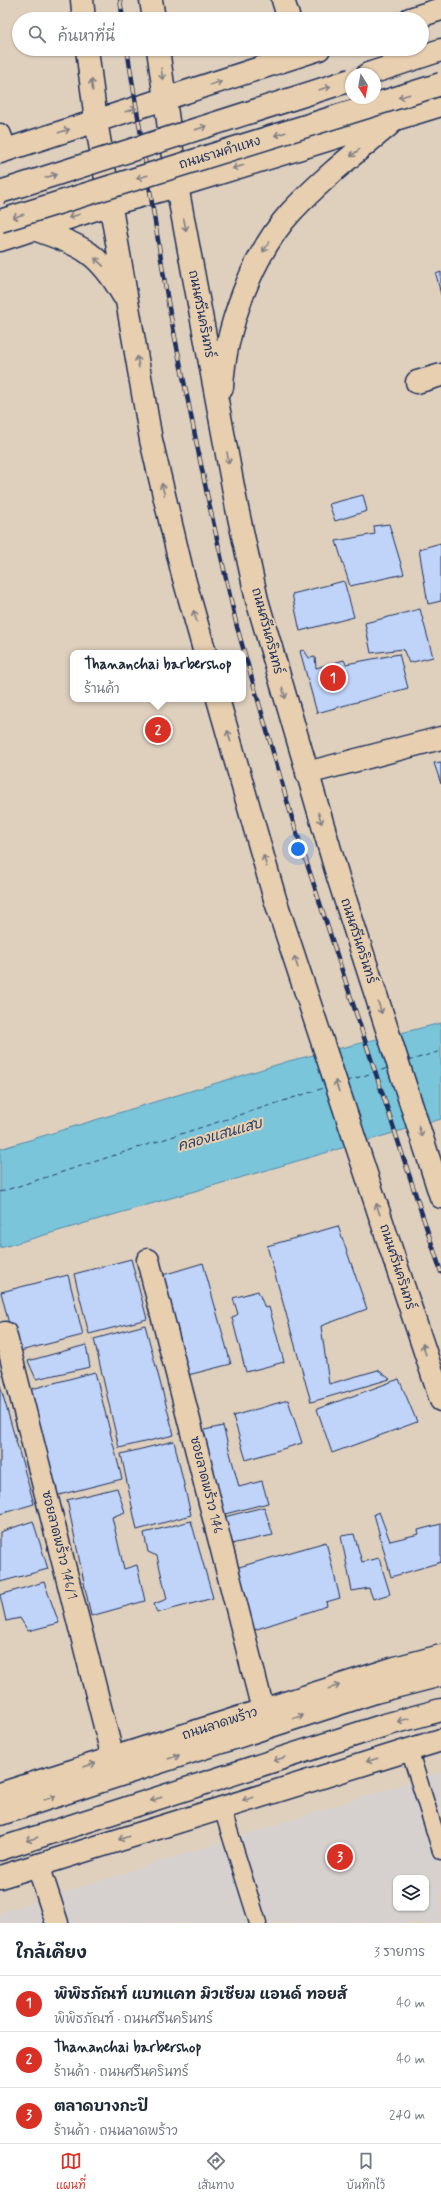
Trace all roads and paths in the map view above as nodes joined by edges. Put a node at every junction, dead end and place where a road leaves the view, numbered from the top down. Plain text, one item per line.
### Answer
1 (82, 0) edge
2 (151, 0) edge
3 (283, 0) edge
4 (441, 9) edge
5 (83, 12) edge
6 (153, 12) edge
7 (287, 12) edge
8 (429, 13) edge
9 (441, 50) edge
10 (429, 54) edge
11 (88, 56) edge
12 (159, 56) edge
13 (291, 56) edge
14 (423, 56) edge
15 (381, 70) edge
16 (345, 82) edge
17 (441, 84) edge
18 (165, 100) junction
19 (441, 105) edge
20 (396, 119) junction
21 (96, 121) junction
22 (2, 146) edge
23 (177, 186) junction
24 (0, 192) edge
25 (111, 204) junction
26 (0, 221) edge
27 (34, 229) junction
28 (0, 240) edge
29 (129, 305) junction
30 (441, 375) edge
31 (417, 382) dead end
32 (221, 420) junction
33 (204, 650) edge
34 (219, 702) edge
35 (441, 738) edge
36 (307, 773) junction
37 (441, 1196) edge
38 (148, 1260) dead end
39 (5, 1332) dead end
40 (441, 1400) edge
41 (441, 1656) edge
42 (441, 1676) edge
43 (263, 1710) junction
44 (441, 1710) edge
45 (441, 1740) edge
46 (409, 1749) junction
47 (113, 1758) junction
48 (0, 1794) edge
49 (222, 1808) junction
50 (0, 1814) edge
51 (0, 1849) edge
52 (441, 1851) edge
53 (38, 1865) junction
54 (0, 1878) edge
55 (57, 1923) edge
56 (258, 1923) edge

1 - 5 main road
2 - 6 main road
3 - 7 main road
4 - 8 main road
9 - 10 main road
21 -> 11 main road
12 -> 18 main road, ถนนศรีนครินทร์
18 -> 13 main road
14 - 15 main road
24 -> 16 main road, bridge
17 -> 26 main road, ถนนรามคำแหง, bridge
21 -> 18 main road
18 - 23 main road, ถนนศรีนครินทร์
19 - 20 main road, ถนนรามคำแหง
20 -> 23 main road, ถนนรามคำแหง
20 -> 32 main road
22 -> 21 main road
21 - 25 main road
23 - 25 main road, ถนนรามคำแหง
23 -> 32 main road, ถนนศรีนครินทร์
25 -> 27 main road, ถนนรามคำแหง
25 - 29 main road
27 - 28 main road, ถนนรามคำแหง
29 -> 27 main road
33 -> 29 main road
30 - 31 main road
32 -> 36 main road, ถนนศรีนครินทร์
40 -> 34 main road, ถนนศรีนครินทร์
35 - 36 main road
36 -> 37 main road, ถนนศรีนครินทร์
38 - 43 main road, ซอยลาดพร้าว 146
39 - 47 main road, ซอยลาดพร้าว 146/1
43 -> 41 main road, ถนนลาดพร้าว
50 -> 42 main road
43 - 47 main road, ถนนลาดพร้าว
44 -> 51 main road
45 - 46 main road
46 -> 49 main road
46 - 52 street
48 -> 47 main road, ถนนลาดพร้าว
49 -> 53 main road
49 - 56 street
53 - 54 main road
53 - 55 main road

